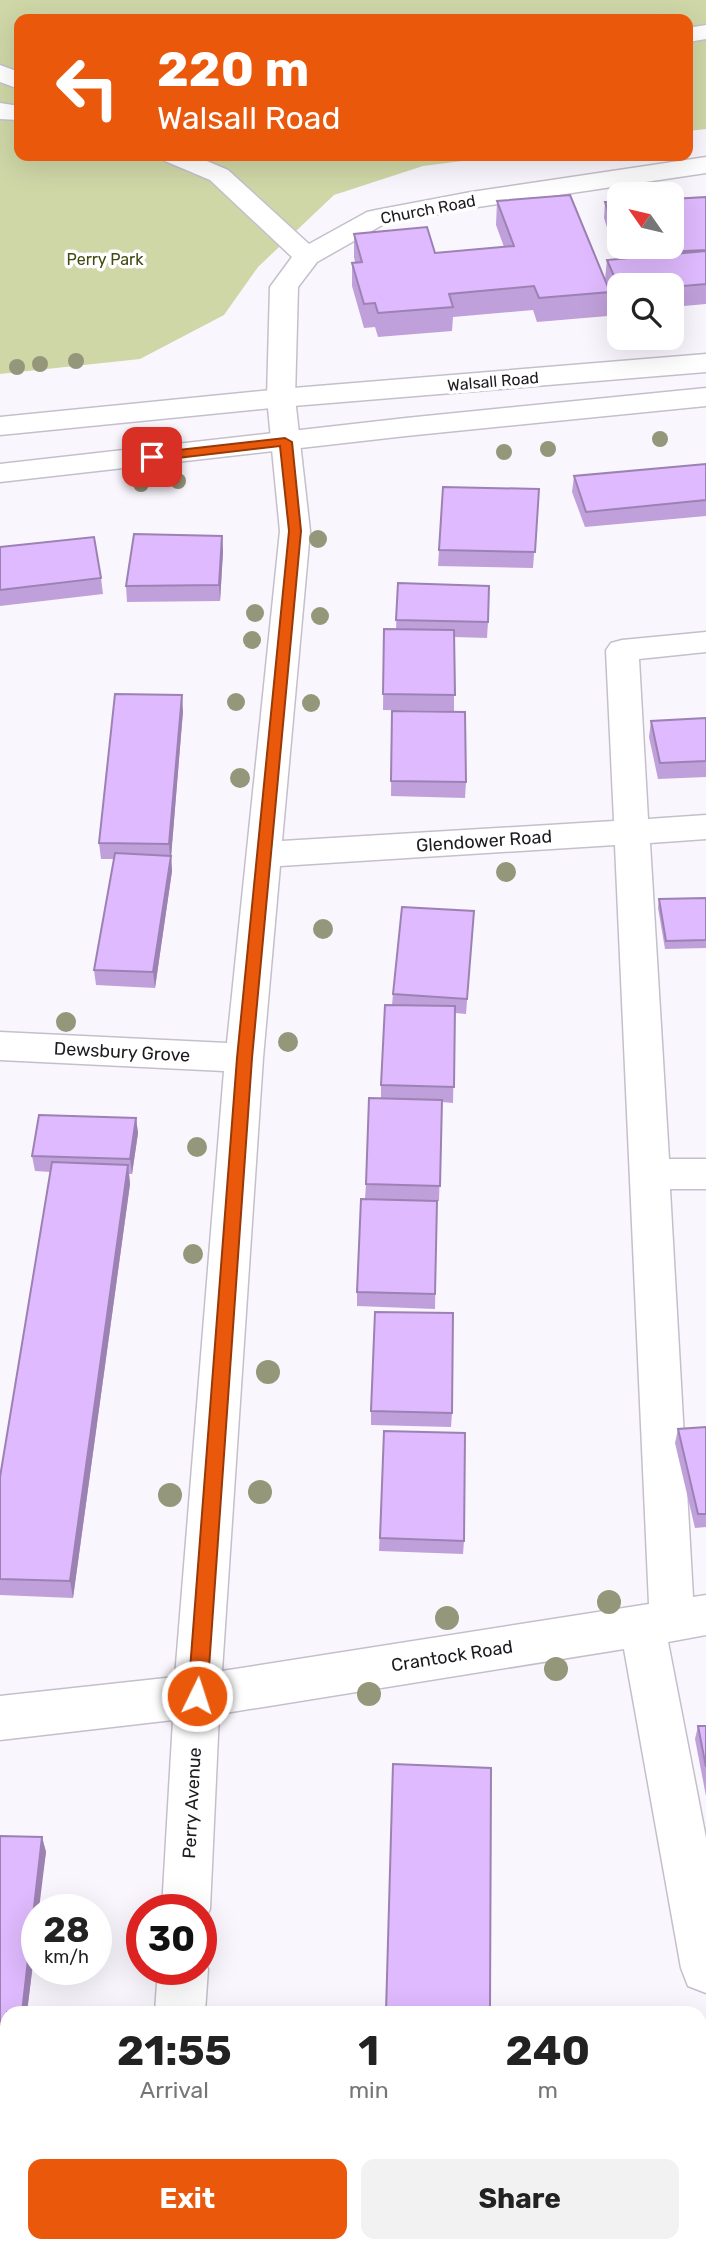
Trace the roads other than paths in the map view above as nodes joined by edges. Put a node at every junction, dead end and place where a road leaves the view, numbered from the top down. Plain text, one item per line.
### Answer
1 (196, 161) edge
2 (706, 165) edge
3 (217, 166) edge
4 (307, 256) junction
5 (706, 363) edge
6 (706, 397) edge
7 (281, 398) junction
8 (0, 426) edge
9 (285, 442) junction
10 (0, 473) edge
11 (706, 642) edge
12 (706, 827) edge
13 (632, 832) junction
14 (263, 855) junction
15 (0, 1046) edge
16 (244, 1058) junction
17 (650, 1174) junction
18 (706, 1174) edge
19 (674, 1620) edge
20 (197, 1696) junction
21 (0, 1718) edge
22 (187, 1894) edge
23 (706, 1968) edge
24 (182, 1985) edge
25 (180, 2006) edge

1 - 3 main road
2 - 4 main road, Church Road
3 - 4 main road
4 - 7 main road, Church Road
5 - 7 main road, Walsall Road
6 - 9 main road
7 - 8 main road, Walsall Road
7 - 9 main road
9 - 10 main road
9 - 14 main road, Perry Avenue
11 - 13 main road
12 - 13 main road, Glendower Road
13 - 14 main road, Glendower Road
13 - 17 main road
14 - 16 main road, Perry Avenue
15 - 16 main road, Dewsbury Grove
16 - 20 main road, Perry Avenue
17 - 18 main road
17 - 19 main road
19 - 20 main road, Crantock Road
19 - 23 main road
20 - 21 main road, Crantock Road
20 - 22 main road, Perry Avenue
24 - 25 main road

